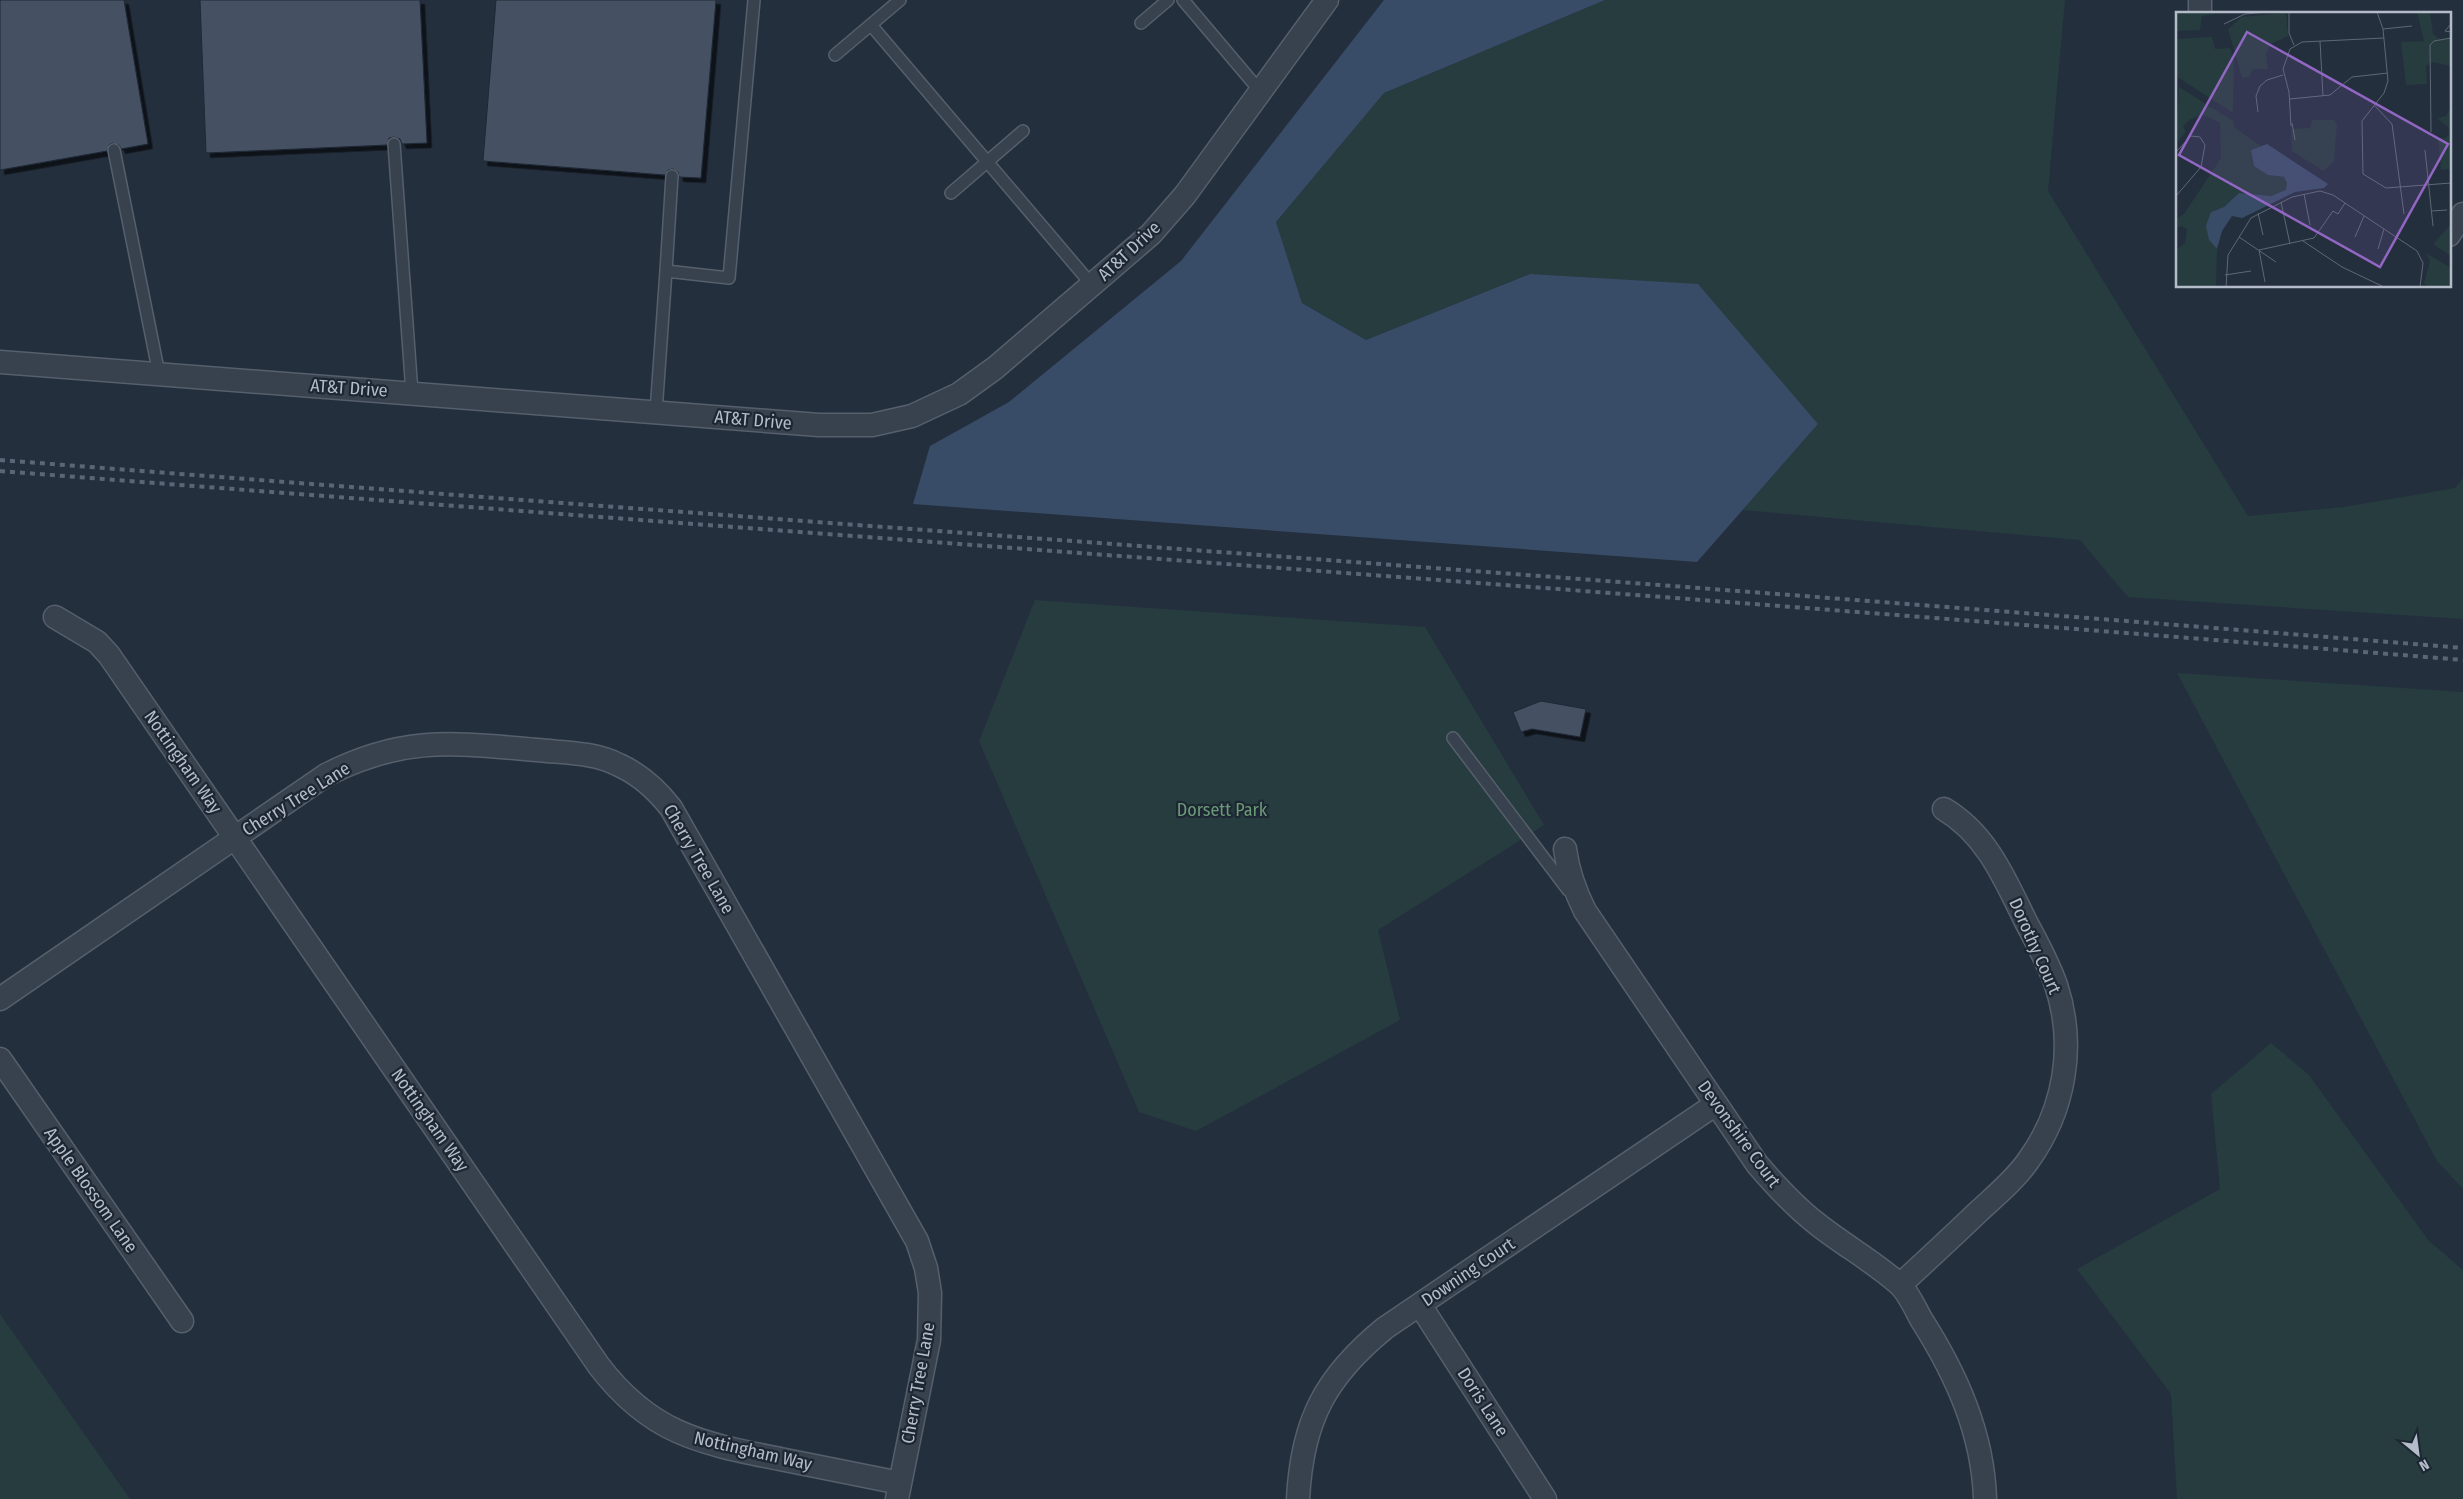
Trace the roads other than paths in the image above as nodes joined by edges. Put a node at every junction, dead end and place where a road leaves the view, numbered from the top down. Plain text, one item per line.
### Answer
1 (754, 0) edge
2 (900, 0) edge
3 (1168, 0) edge
4 (1183, 0) edge
5 (1327, 0) edge
6 (1141, 23) dead end
7 (871, 25) junction
8 (835, 55) dead end
9 (1260, 91) junction
10 (1023, 131) dead end
11 (394, 144) dead end
12 (114, 150) dead end
13 (987, 161) junction
14 (672, 176) dead end
15 (951, 193) dead end
16 (2463, 214) edge
17 (2450, 234) edge
18 (666, 271) junction
19 (1092, 285) junction
20 (0, 362) edge
21 (159, 374) junction
22 (412, 393) junction
23 (656, 412) junction
24 (56, 617) dead end
25 (1453, 738) dead end
26 (1944, 809) dead end
27 (235, 838) junction
28 (1564, 850) dead end
29 (1585, 911) junction
30 (0, 999) edge
31 (0, 1059) edge
32 (1716, 1104) junction
33 (1900, 1285) junction
34 (1420, 1305) junction
35 (182, 1321) dead end
36 (898, 1491) edge
37 (1298, 1499) edge
38 (1545, 1499) edge
39 (1985, 1499) edge

1 - 18 lane
2 - 7 lane
3 - 6 lane
4 - 9 lane
5 - 9 street, AT&T Drive
7 - 8 lane
7 - 13 lane
9 - 19 street, AT&T Drive
10 - 13 lane
11 - 22 lane
12 - 21 lane
13 - 15 lane
13 - 19 lane
14 - 18 lane
16 - 17 street
18 - 23 lane
19 - 23 street, AT&T Drive
20 - 21 street, AT&T Drive
21 - 22 street, AT&T Drive
22 - 23 street, AT&T Drive
24 - 27 street, Nottingham Way
25 - 29 lane
26 - 33 street, Dorothy Court
27 - 30 street, Cherry Tree Lane
27 - 36 street, Nottingham Way
27 - 36 street, Cherry Tree Lane
28 - 29 street, Devonshire Court
29 - 32 street, Devonshire Court
31 - 35 street, Apple Blossom Lane
32 - 33 street, Devonshire Court
32 - 34 street, Downing Court
33 - 39 street, Devonshire Court
34 - 37 street, Downing Court
34 - 38 street, Doris Lane

